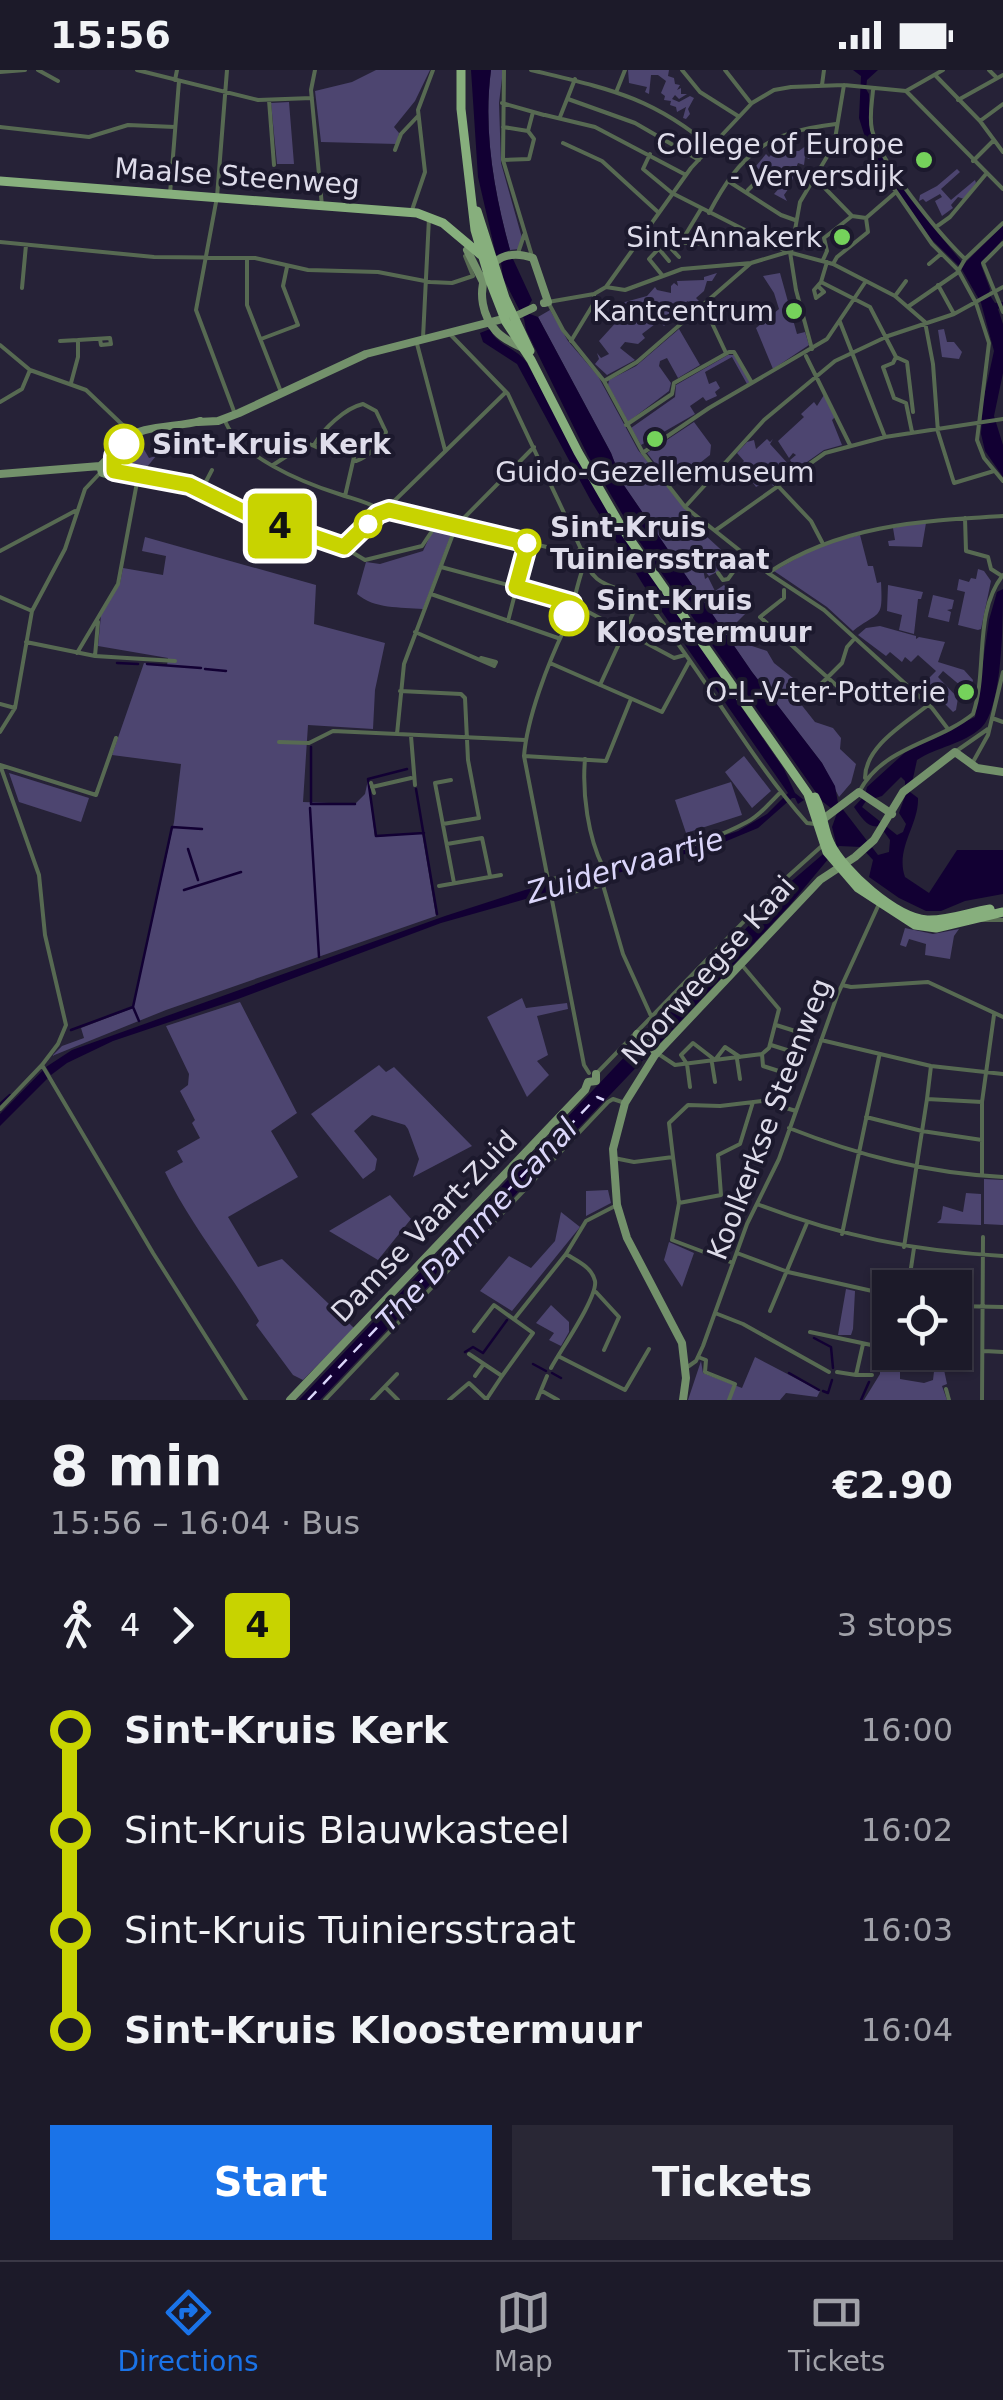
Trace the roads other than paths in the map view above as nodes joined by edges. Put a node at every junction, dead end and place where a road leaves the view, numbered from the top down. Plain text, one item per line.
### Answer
1 (26, 70) edge
2 (38, 70) edge
3 (137, 70) edge
4 (178, 70) edge
5 (227, 70) edge
6 (316, 70) edge
7 (433, 70) edge
8 (461, 70) edge
9 (504, 70) edge
10 (531, 70) edge
11 (624, 70) edge
12 (682, 70) edge
13 (725, 70) edge
14 (824, 70) edge
15 (929, 70) edge
16 (942, 70) edge
17 (990, 70) edge
18 (0, 72) edge
19 (934, 76) junction
20 (1000, 76) edge
21 (576, 79) junction
22 (177, 80) junction
23 (58, 81) dead end
24 (844, 85) junction
25 (822, 86) junction
26 (873, 88) junction
27 (617, 90) junction
28 (906, 91) junction
29 (226, 92) junction
30 (312, 98) junction
31 (568, 99) junction
32 (269, 100) junction
33 (958, 100) junction
34 (502, 103) junction
35 (752, 104) junction
36 (1003, 104) edge
37 (533, 112) junction
38 (418, 116) junction
39 (738, 116) junction
40 (560, 119) junction
41 (980, 121) junction
42 (836, 124) junction
43 (0, 127) edge
44 (175, 127) junction
45 (503, 127) junction
46 (528, 131) junction
47 (719, 140) junction
48 (994, 140) junction
49 (563, 143) dead end
50 (1001, 144) edge
51 (712, 148) junction
52 (832, 148) junction
53 (395, 150) dead end
54 (1003, 152) edge
55 (650, 154) junction
56 (504, 160) junction
57 (699, 160) junction
58 (972, 160) junction
59 (744, 161) junction
60 (274, 165) dead end
61 (986, 174) junction
62 (686, 175) junction
63 (814, 177) junction
64 (759, 179) dead end
65 (0, 181) edge
66 (728, 181) junction
67 (1003, 189) edge
68 (748, 192) junction
69 (896, 192) junction
70 (170, 194) junction
71 (674, 194) junction
72 (471, 195) junction
73 (218, 197) junction
74 (322, 206) junction
75 (701, 209) junction
76 (411, 212) junction
77 (709, 213) junction
78 (660, 214) junction
79 (429, 216) junction
80 (852, 216) junction
81 (474, 218) junction
82 (866, 218) junction
83 (795, 220) junction
84 (1003, 224) edge
85 (936, 227) junction
86 (524, 230) junction
87 (645, 231) junction
88 (454, 232) junction
89 (0, 242) edge
90 (665, 242) junction
91 (681, 242) junction
92 (1003, 242) edge
93 (698, 244) dead end
94 (26, 245) junction
95 (465, 249) junction
96 (659, 249) junction
97 (518, 252) junction
98 (685, 252) dead end
99 (790, 252) junction
100 (941, 254) junction
101 (205, 257) junction
102 (679, 257) dead end
103 (246, 258) junction
104 (533, 258) junction
105 (488, 261) junction
106 (669, 261) dead end
107 (828, 262) junction
108 (751, 263) junction
109 (928, 264) dead end
110 (287, 265) junction
111 (962, 265) junction
112 (662, 275) junction
113 (906, 280) dead end
114 (426, 281) junction
115 (866, 281) junction
116 (483, 283) junction
117 (938, 285) junction
118 (606, 287) junction
119 (1003, 287) edge
120 (22, 288) dead end
121 (594, 294) junction
122 (992, 294) junction
123 (895, 296) junction
124 (855, 299) junction
125 (484, 300) junction
126 (546, 302) junction
127 (978, 302) junction
128 (703, 304) junction
129 (1001, 305) edge
130 (909, 306) junction
131 (520, 313) junction
132 (954, 314) junction
133 (490, 322) junction
134 (840, 322) junction
135 (925, 322) junction
136 (480, 324) junction
137 (448, 332) junction
138 (888, 336) junction
139 (261, 339) junction
140 (420, 339) junction
141 (78, 340) junction
142 (571, 340) junction
143 (60, 341) dead end
144 (114, 344) dead end
145 (0, 345) edge
146 (523, 348) junction
147 (812, 349) junction
148 (853, 352) junction
149 (726, 353) junction
150 (805, 354) junction
151 (896, 357) junction
152 (30, 370) junction
153 (816, 374) junction
154 (604, 381) junction
155 (752, 383) junction
156 (70, 384) junction
157 (282, 392) junction
158 (506, 392) junction
159 (0, 402) edge
160 (911, 412) junction
161 (235, 414) junction
162 (224, 418) junction
163 (1003, 419) edge
164 (981, 422) junction
165 (626, 426) junction
166 (938, 428) junction
167 (912, 432) junction
168 (133, 437) junction
169 (885, 437) junction
170 (314, 445) junction
171 (850, 445) junction
172 (534, 446) junction
173 (445, 450) junction
174 (643, 453) junction
175 (356, 460) junction
176 (273, 466) junction
177 (103, 468) junction
178 (212, 470) dead end
179 (994, 470) junction
180 (0, 474) edge
181 (138, 477) junction
182 (1003, 481) edge
183 (777, 485) junction
184 (201, 491) junction
185 (345, 496) junction
186 (685, 506) junction
187 (77, 510) junction
188 (384, 511) junction
189 (1003, 516) edge
190 (966, 518) junction
191 (433, 520) junction
192 (456, 526) junction
193 (715, 530) junction
194 (822, 542) junction
195 (528, 543) junction
196 (344, 547) junction
197 (0, 551) edge
198 (579, 551) junction
199 (746, 554) junction
200 (589, 564) junction
201 (441, 567) junction
202 (718, 573) dead end
203 (768, 573) junction
204 (1003, 575) edge
205 (516, 587) junction
206 (784, 590) dead end
207 (430, 594) junction
208 (0, 597) edge
209 (641, 597) junction
210 (572, 603) junction
211 (32, 610) junction
212 (100, 615) junction
213 (508, 620) junction
214 (416, 632) junction
215 (625, 632) junction
216 (558, 638) junction
217 (856, 638) junction
218 (26, 642) junction
219 (77, 652) junction
220 (95, 656) junction
221 (685, 656) junction
222 (481, 658) dead end
223 (174, 661) dead end
224 (690, 662) junction
225 (550, 663) junction
226 (1003, 672) edge
227 (830, 676) junction
228 (600, 685) junction
229 (399, 691) junction
230 (846, 694) dead end
231 (631, 699) junction
232 (804, 702) dead end
233 (0, 704) edge
234 (928, 705) junction
235 (15, 708) junction
236 (992, 718) junction
237 (1003, 722) edge
238 (948, 729) junction
239 (988, 729) junction
240 (0, 732) edge
241 (397, 734) junction
242 (411, 734) junction
243 (469, 737) junction
244 (116, 738) dead end
245 (525, 740) junction
246 (280, 742) dead end
247 (955, 752) junction
248 (524, 756) junction
249 (584, 760) junction
250 (0, 765) edge
251 (971, 766) junction
252 (1003, 772) edge
253 (413, 777) junction
254 (866, 779) junction
255 (451, 780) dead end
256 (415, 785) dead end
257 (372, 788) dead end
258 (784, 793) junction
259 (864, 796) junction
260 (814, 808) junction
261 (892, 814) junction
262 (801, 816) junction
263 (821, 821) junction
264 (443, 824) junction
265 (446, 844) junction
266 (830, 848) junction
267 (856, 857) junction
268 (842, 866) junction
269 (604, 868) junction
270 (500, 874) dead end
271 (490, 876) junction
272 (858, 879) junction
273 (546, 880) junction
274 (454, 883) junction
275 (439, 886) dead end
276 (550, 895) junction
277 (881, 902) junction
278 (1003, 910) edge
279 (976, 918) junction
280 (1003, 920) edge
281 (741, 964) junction
282 (842, 985) junction
283 (1003, 1007) edge
284 (994, 1015) junction
285 (802, 1017) dead end
286 (1003, 1017) edge
287 (652, 1018) junction
288 (776, 1025) junction
289 (795, 1031) junction
290 (636, 1034) junction
291 (821, 1040) junction
292 (770, 1045) junction
293 (790, 1051) junction
294 (656, 1053) junction
295 (762, 1054) junction
296 (879, 1056) junction
297 (738, 1057) junction
298 (713, 1060) junction
299 (688, 1064) junction
300 (44, 1066) junction
301 (931, 1066) junction
302 (985, 1074) junction
303 (1003, 1074) edge
304 (591, 1076) junction
305 (740, 1079) dead end
306 (716, 1082) dead end
307 (690, 1087) dead end
308 (926, 1098) junction
309 (753, 1102) junction
310 (982, 1102) junction
311 (625, 1103) junction
312 (0, 1108) edge
313 (796, 1110) junction
314 (866, 1118) junction
315 (789, 1128) junction
316 (922, 1131) junction
317 (982, 1140) junction
318 (858, 1154) junction
319 (673, 1157) junction
320 (613, 1158) junction
321 (916, 1168) junction
322 (982, 1176) junction
323 (1003, 1178) edge
324 (679, 1204) junction
325 (756, 1204) junction
326 (617, 1205) junction
327 (807, 1223) junction
328 (842, 1234) junction
329 (983, 1236) dead end
330 (904, 1248) junction
331 (914, 1248) junction
332 (736, 1253) junction
333 (566, 1254) junction
334 (983, 1255) junction
335 (1003, 1256) edge
336 (733, 1263) junction
337 (911, 1270) edge
338 (788, 1272) junction
339 (595, 1291) junction
340 (872, 1291) edge
341 (972, 1307) edge
342 (983, 1307) junction
343 (1003, 1307) edge
344 (770, 1310) dead end
345 (715, 1313) junction
346 (514, 1319) junction
347 (474, 1331) dead end
348 (810, 1332) dead end
349 (863, 1344) junction
350 (872, 1346) edge
351 (649, 1349) dead end
352 (604, 1350) dead end
353 (984, 1352) junction
354 (1003, 1352) edge
355 (469, 1354) dead end
356 (558, 1356) junction
357 (698, 1357) junction
358 (685, 1358) junction
359 (483, 1364) junction
360 (552, 1368) dead end
361 (686, 1368) junction
362 (829, 1372) dead end
363 (837, 1372) dead end
364 (397, 1374) dead end
365 (856, 1375) junction
366 (872, 1375) dead end
367 (475, 1376) dead end
368 (502, 1376) junction
369 (547, 1376) dead end
370 (384, 1387) junction
371 (946, 1389) dead end
372 (542, 1391) junction
373 (246, 1400) edge
374 (290, 1400) edge
375 (324, 1400) edge
376 (372, 1400) edge
377 (398, 1400) edge
378 (449, 1400) edge
379 (486, 1400) edge
380 (537, 1400) edge
381 (558, 1400) edge
382 (683, 1400) edge
383 (729, 1400) edge
384 (949, 1400) edge
385 (982, 1400) edge

1 - 18 street
2 - 23 street
3 - 22 street
4 - 22 street
5 - 29 street
6 - 30 street
7 - 38 street
8 - 72 main road
9 - 34 street
10 - 21 street
11 - 27 street
12 - 39 street
13 - 35 street
14 - 25 street
15 - 19 street
16 - 19 street
17 - 20 street
19 - 28 street
19 - 33 street
20 - 33 street
21 - 27 street
21 - 31 street
22 - 29 street
22 - 44 street
24 - 25 street
24 - 26 street
24 - 42 street
25 - 35 street
26 - 28 street
26 - 85 street
27 - 51 street
28 - 58 street
29 - 32 street
29 - 73 street
30 - 32 street
30 - 74 street
31 - 40 street
31 - 57 street
32 - 60 street
33 - 41 street
34 - 37 street
34 - 45 street
35 - 39 street
36 - 41 street
37 - 40 street
37 - 46 street
38 - 53 street
38 - 76 street
39 - 47 street
40 - 55 street
41 - 48 street
42 - 52 street
42 - 59 street
43 - 44 street
44 - 70 street
45 - 46 street
45 - 56 street
46 - 56 street
47 - 51 street
47 - 59 street
48 - 50 street
48 - 58 street
49 - 78 street
50 - 54 street
51 - 57 street
52 - 63 street
52 - 69 street
55 - 62 street
55 - 71 street
56 - 86 street
57 - 62 street
58 - 61 street
59 - 66 street
61 - 67 street
61 - 85 street
62 - 71 street
63 - 80 street
63 - 83 street
64 - 68 street
65 - 70 main road, Maalse Steenweg
66 - 68 street
66 - 77 street
68 - 83 street
69 - 82 street
69 - 100 street
70 - 73 main road, Maalse Steenweg
71 - 75 street
71 - 78 street
72 - 81 main road
72 - 105 main road
73 - 74 main road, Maalse Steenweg
73 - 101 street
74 - 76 main road, Maalse Steenweg
75 - 77 street
75 - 91 street
76 - 79 main road, Maalse Steenweg
77 - 99 street
78 - 87 street
79 - 88 main road, Maalse Steenweg
79 - 114 street
80 - 82 street
80 - 107 street
81 - 88 main road
81 - 105 main road
82 - 107 street
83 - 99 street
84 - 111 street
85 - 111 street
86 - 97 street
86 - 104 street
87 - 90 street
87 - 118 street
88 - 95 main road, Maalse Steenweg
89 - 94 street
90 - 91 street
90 - 96 street
90 - 102 street
91 - 93 street
91 - 98 street
92 - 122 street
94 - 101 street
94 - 120 street
95 - 105 main road, Maalse Steenweg
95 - 114 street
95 - 116 street, Maalse Steenweg
96 - 106 street
96 - 112 street
97 - 104 street
97 - 105 street
99 - 107 street
99 - 108 street
99 - 147 street
100 - 109 street
100 - 111 street
101 - 103 street
101 - 161 street
103 - 110 street
103 - 139 street
104 - 126 street
105 - 116 street
105 - 131 main road
107 - 115 street
107 - 124 street
108 - 112 street
108 - 128 street
110 - 114 street
110 - 139 street
111 - 117 street
111 - 127 street
112 - 118 street
113 - 123 street
114 - 140 street
115 - 123 street
115 - 124 street
116 - 125 street
117 - 130 street
117 - 132 street
118 - 121 street
119 - 122 street
121 - 126 street
121 - 142 street
122 - 127 street
122 - 129 street
123 - 130 street
124 - 134 street
124 - 138 street
125 - 133 street
125 - 136 street
126 - 142 street
127 - 132 street
127 - 164 street
128 - 149 street
128 - 154 street
130 - 135 street
131 - 133 street
131 - 146 main road
131 - 263 main road
132 - 135 street
133 - 136 street
133 - 146 street
134 - 147 street
134 - 148 street
135 - 138 street
135 - 166 street
136 - 137 street
137 - 140 street
137 - 158 street
138 - 148 street
138 - 151 street
139 - 157 street
140 - 157 street
140 - 173 street
141 - 143 street
141 - 144 street
141 - 156 street
142 - 154 street
145 - 152 street
146 - 260 main road
147 - 150 street
148 - 153 street
148 - 169 street
149 - 155 street
149 - 165 street
150 - 153 street
150 - 155 street
151 - 160 street
151 - 160 street
152 - 156 street
152 - 159 street
153 - 171 street
153 - 186 street
154 - 165 street
155 - 174 street
156 - 168 street
157 - 161 street
158 - 172 street
158 - 173 street
160 - 167 street
161 - 162 street
162 - 168 street
162 - 176 street
163 - 164 street
164 - 166 street
164 - 179 street
165 - 174 street
166 - 167 street
166 - 179 street
167 - 169 street
168 - 177 street
169 - 171 street
170 - 175 street
170 - 175 street
170 - 176 street
171 - 183 street
172 - 192 street
172 - 198 street
173 - 188 street
174 - 186 street
175 - 185 street
176 - 185 street
177 - 180 street
177 - 181 street
177 - 187 street
178 - 184 street
179 - 182 street
181 - 184 street
181 - 212 street
183 - 193 street
183 - 194 street
184 - 196 street
185 - 188 street
186 - 193 street
187 - 197 street
187 - 211 street
188 - 191 street
188 - 196 street
189 - 190 street
190 - 194 street
190 - 204 street
191 - 192 street
191 - 196 street
192 - 195 street
192 - 201 street
193 - 199 street
194 - 203 street
195 - 198 street
195 - 205 street
198 - 200 street
199 - 202 street
199 - 203 street
200 - 209 street
200 - 210 street
201 - 205 street
201 - 207 street
203 - 217 street
204 - 238 street
205 - 210 street
205 - 213 street
206 - 227 street
207 - 213 street
207 - 214 street
208 - 211 street
209 - 215 street
209 - 221 street
210 - 215 street
210 - 216 street
211 - 218 street
212 - 219 street
212 - 220 street
213 - 216 street
214 - 222 street
214 - 229 street
215 - 221 street
215 - 228 street
216 - 225 street
217 - 227 street
217 - 234 street
218 - 219 street
218 - 235 street
219 - 220 street
220 - 223 street
221 - 224 street
224 - 231 street
224 - 258 street
225 - 228 street
225 - 245 street
226 - 236 street
227 - 230 street
227 - 232 street
228 - 231 street
229 - 241 street
229 - 243 street
231 - 249 street
233 - 235 street
234 - 238 street
234 - 254 street
235 - 240 street
236 - 237 street
236 - 239 street
238 - 254 street
239 - 247 street
239 - 251 street
241 - 242 street
241 - 246 street
242 - 243 street
242 - 253 street
243 - 245 street
243 - 264 street
244 - 250 street
245 - 248 street
247 - 251 street
247 - 261 street, Noorweegse Kaai
248 - 249 street
248 - 273 street
249 - 269 street
250 - 300 street
251 - 252 street
253 - 256 street
253 - 257 street
254 - 259 street
255 - 264 street
258 - 262 street
258 - 269 street
259 - 261 street
259 - 263 street
260 - 262 street
260 - 263 main road
261 - 267 street, Noorweegse Kaai
262 - 263 street
263 - 266 main road
264 - 265 street
265 - 271 street
265 - 274 street
266 - 268 main road
266 - 287 street, Damse Vaart-Zuid
267 - 268 street, Noorweegse Kaai
267 - 272 street
268 - 272 main road
268 - 277 main road
268 - 281 street, Noorweegse Kaai
269 - 273 street
270 - 271 street
271 - 274 street
272 - 277 main road
273 - 276 street
274 - 275 street
276 - 287 street
276 - 304 street
277 - 278 main road
277 - 279 main road
277 - 282 street, Koolkerkse Steenweg
278 - 279 main road
279 - 280 street
281 - 288 street
281 - 294 street, Noorweegse Kaai
282 - 284 street
282 - 291 street, Koolkerkse Steenweg
283 - 284 street
284 - 286 street
284 - 302 street
285 - 289 street
287 - 290 street, Damse Vaart-Zuid
288 - 289 street
288 - 292 street
289 - 293 street
290 - 294 street
290 - 304 street, Damse Vaart-Zuid
291 - 296 street
291 - 313 street, Koolkerkse Steenweg
292 - 293 street
292 - 295 street
293 - 295 street
294 - 299 street
294 - 311 street, Noorweegse Kaai
295 - 297 street
296 - 301 street
296 - 314 street
297 - 298 street
297 - 298 street
297 - 305 street
298 - 299 street
298 - 299 street
298 - 306 street
299 - 307 street
300 - 312 street
300 - 373 street
301 - 302 street
301 - 308 street
302 - 303 street
302 - 310 street
304 - 374 street, Damse Vaart-Zuid
308 - 310 street
308 - 316 street
309 - 313 street
309 - 319 street
309 - 324 street
310 - 317 street
311 - 320 street
311 - 375 street, Noorweegse Kaai
313 - 315 street, Koolkerkse Steenweg
314 - 316 street
314 - 318 street
315 - 318 street
315 - 325 street, Koolkerkse Steenweg
316 - 317 street
316 - 321 street
317 - 322 street
318 - 321 street
318 - 328 street
319 - 320 street
319 - 324 street
320 - 326 street
321 - 322 street
321 - 330 street
322 - 323 street
324 - 336 street
325 - 327 street
325 - 332 street, Koolkerkse Steenweg
326 - 333 street
326 - 358 street
327 - 328 street
327 - 338 street
328 - 330 street
329 - 334 street
330 - 331 street
331 - 334 street
331 - 337 street
332 - 336 street, Koolkerkse Steenweg
332 - 338 street
333 - 339 street
333 - 346 street
334 - 335 street
334 - 342 street
336 - 345 street, Koolkerkse Steenweg
338 - 340 street
338 - 344 street
339 - 352 street
339 - 356 street
341 - 342 street
342 - 343 street
342 - 353 street
345 - 357 street, Koolkerkse Steenweg
345 - 362 street
346 - 347 street
346 - 368 street
348 - 349 street
349 - 350 street
349 - 365 street
351 - 356 street
353 - 354 street
353 - 385 street
355 - 359 street
356 - 360 street
357 - 358 street
357 - 361 street, Koolkerkse Steenweg
357 - 383 street
358 - 361 street
359 - 367 street
359 - 368 street
361 - 382 street
363 - 365 street
364 - 370 street
365 - 366 street
368 - 379 street
369 - 372 street
370 - 376 street
370 - 377 street
371 - 384 street
372 - 380 street
372 - 381 street
378 - 379 street

